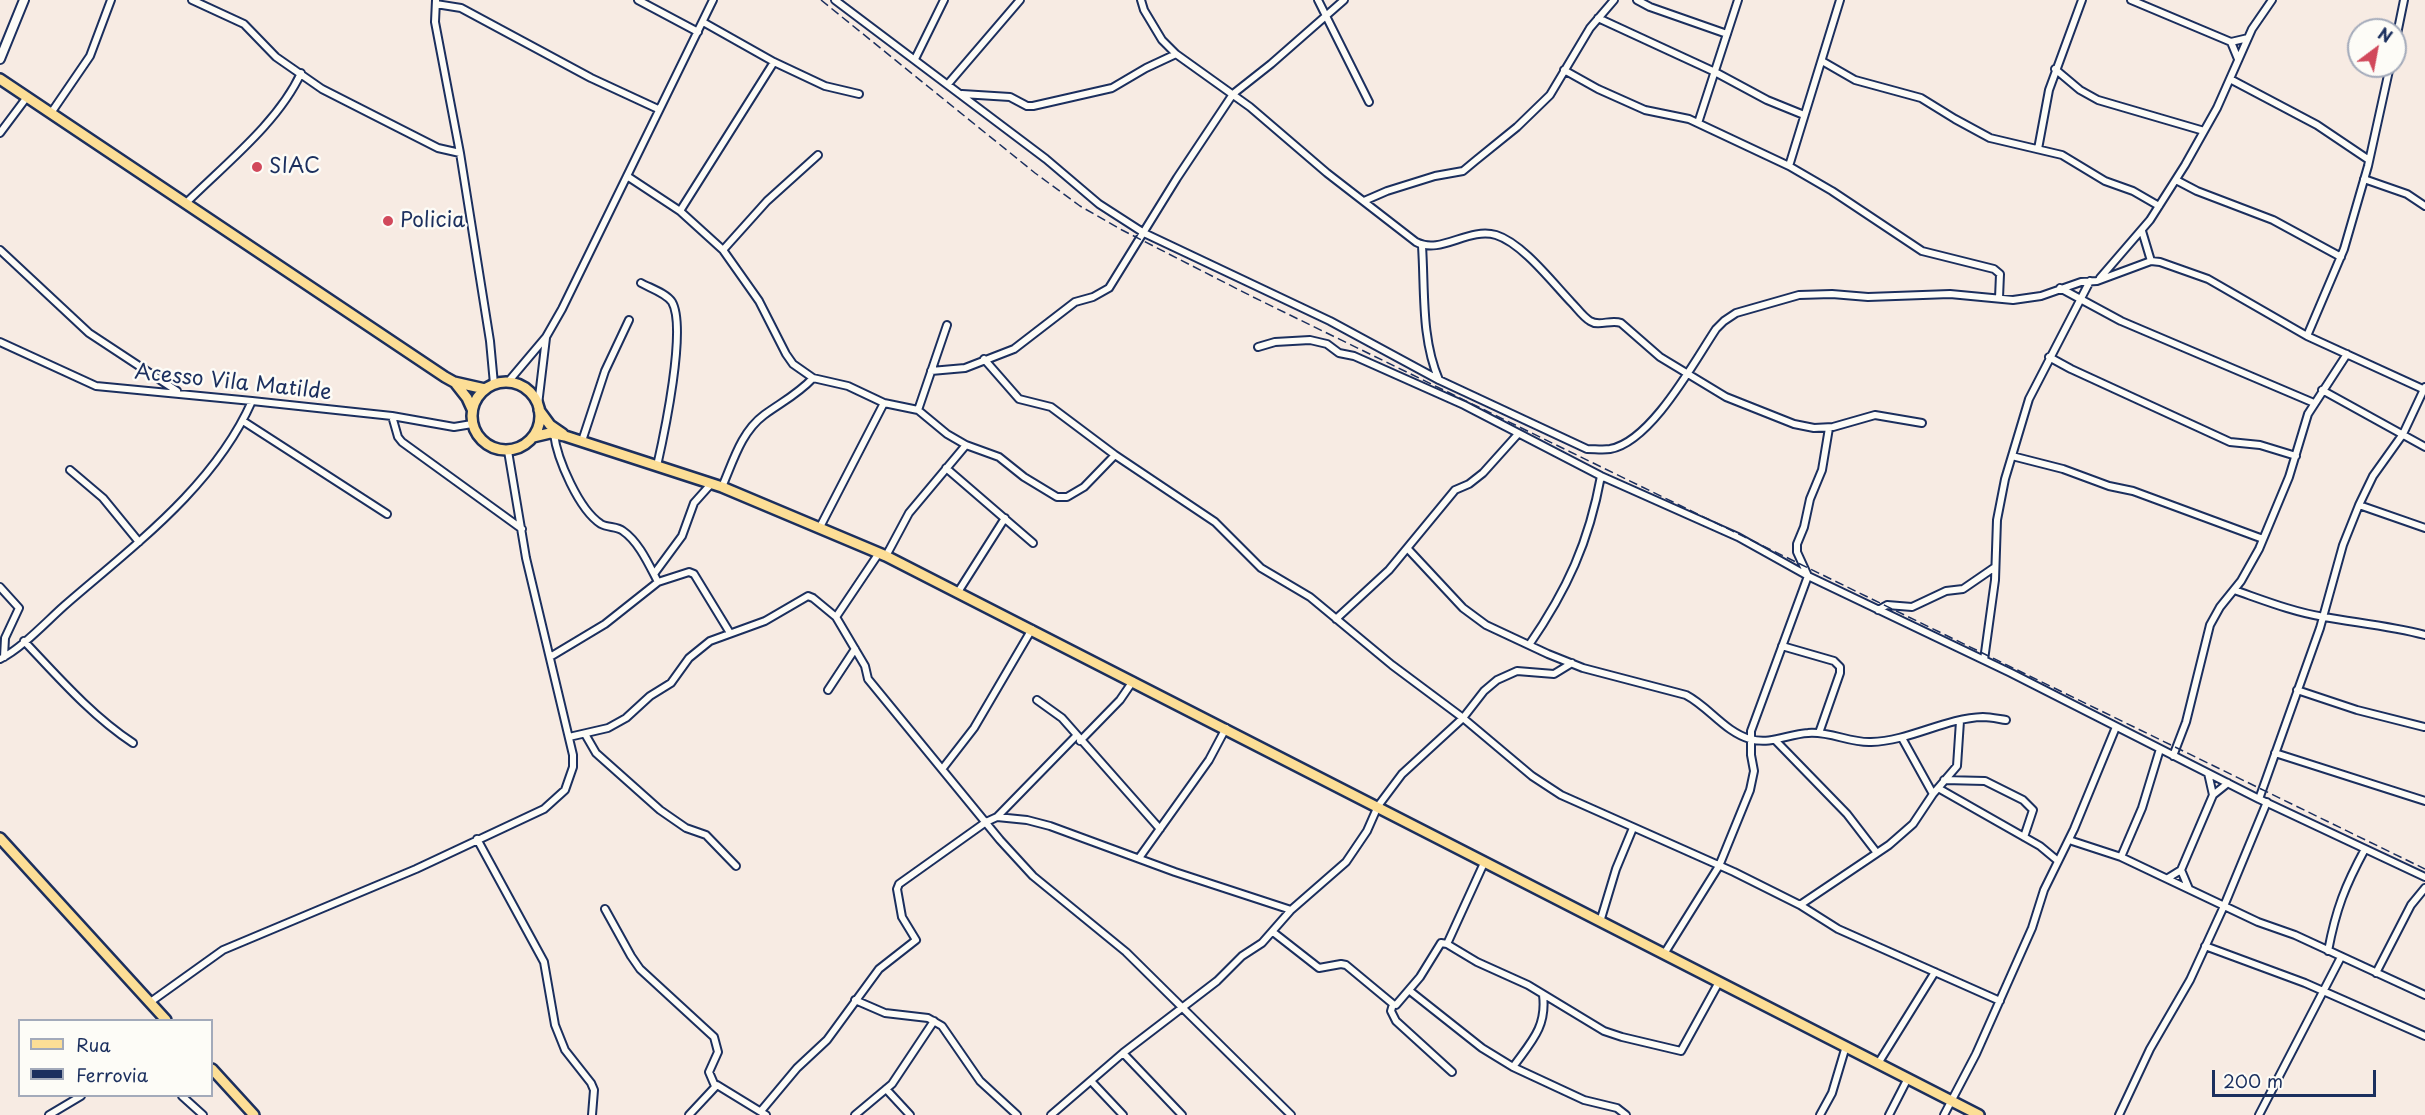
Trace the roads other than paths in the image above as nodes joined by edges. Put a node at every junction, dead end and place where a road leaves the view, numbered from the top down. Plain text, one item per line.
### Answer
1 (24, 0) edge
2 (111, 0) edge
3 (192, 0) edge
4 (638, 0) edge
5 (714, 0) edge
6 (836, 0) edge
7 (944, 0) edge
8 (1020, 0) edge
9 (1141, 0) edge
10 (1318, 0) edge
11 (1344, 0) edge
12 (1614, 0) edge
13 (1637, 0) edge
14 (1738, 0) edge
15 (1840, 0) edge
16 (2082, 0) edge
17 (2132, 0) edge
18 (2272, 0) edge
19 (2404, 0) edge
20 (436, 2) edge
21 (1327, 14) junction
22 (1599, 18) junction
23 (2400, 18) edge
24 (703, 22) junction
25 (698, 32) junction
26 (1727, 34) junction
27 (2248, 38) junction
28 (2231, 42) junction
29 (1176, 54) junction
30 (0, 58) edge
31 (2238, 59) junction
32 (915, 60) junction
33 (1822, 61) junction
34 (774, 62) junction
35 (2055, 69) junction
36 (1564, 70) junction
37 (1715, 72) junction
38 (301, 74) junction
39 (2387, 78) edge
40 (0, 79) edge
41 (2230, 80) junction
42 (948, 84) junction
43 (859, 94) dead end
44 (962, 94) junction
45 (1233, 94) junction
46 (27, 97) junction
47 (1369, 102) dead end
48 (658, 110) junction
49 (51, 113) junction
50 (1804, 115) junction
51 (1698, 123) junction
52 (2204, 131) junction
53 (0, 134) edge
54 (2038, 149) junction
55 (460, 153) junction
56 (818, 155) dead end
57 (2369, 160) junction
58 (1789, 166) junction
59 (627, 176) junction
60 (2364, 179) junction
61 (2176, 180) junction
62 (1364, 201) junction
63 (185, 204) junction
64 (2159, 206) junction
65 (2425, 206) edge
66 (680, 211) junction
67 (2142, 231) junction
68 (1144, 233) junction
69 (1422, 246) junction
70 (0, 250) edge
71 (723, 250) junction
72 (2341, 257) junction
73 (2151, 261) junction
74 (2094, 281) junction
75 (641, 283) dead end
76 (2060, 288) junction
77 (1999, 298) junction
78 (2081, 299) junction
79 (628, 320) dead end
80 (946, 325) dead end
81 (2307, 336) junction
82 (546, 337) junction
83 (0, 342) edge
84 (1258, 347) dead end
85 (2347, 354) junction
86 (2049, 357) junction
87 (984, 359) junction
88 (931, 371) junction
89 (1687, 372) junction
90 (813, 378) junction
91 (1439, 380) junction
92 (454, 382) junction
93 (508, 382) junction
94 (494, 384) junction
95 (484, 389) junction
96 (2425, 389) edge
97 (2322, 390) junction
98 (179, 393) junction
99 (252, 401) junction
100 (884, 403) junction
101 (2314, 403) junction
102 (538, 407) junction
103 (472, 409) junction
104 (918, 410) junction
105 (392, 417) junction
106 (243, 421) junction
107 (1922, 423) dead end
108 (472, 424) junction
109 (1829, 428) junction
110 (554, 434) junction
111 (1518, 434) junction
112 (2403, 434) junction
113 (565, 436) junction
114 (533, 437) junction
115 (582, 441) junction
116 (966, 445) junction
117 (2425, 447) edge
118 (508, 451) junction
119 (1115, 455) junction
120 (2012, 456) junction
121 (2296, 456) junction
122 (657, 466) junction
123 (946, 468) junction
124 (70, 470) dead end
125 (1601, 476) junction
126 (711, 484) junction
127 (722, 487) junction
128 (2359, 505) junction
129 (387, 514) dead end
130 (1005, 519) junction
131 (820, 527) junction
132 (2425, 528) edge
133 (522, 529) junction
134 (2263, 539) junction
135 (139, 542) junction
136 (1033, 543) dead end
137 (1408, 549) junction
138 (882, 554) junction
139 (1995, 567) junction
140 (654, 574) junction
141 (1808, 576) junction
142 (658, 582) junction
143 (0, 587) edge
144 (2234, 590) junction
145 (958, 592) junction
146 (1878, 610) junction
147 (836, 617) junction
148 (2322, 617) junction
149 (1336, 618) junction
150 (1032, 629) junction
151 (729, 633) junction
152 (2425, 635) edge
153 (24, 641) junction
154 (1529, 645) junction
155 (1782, 646) junction
156 (855, 649) junction
157 (550, 657) junction
158 (2, 658) edge
159 (1984, 660) junction
160 (1572, 663) junction
161 (1133, 681) junction
162 (828, 690) dead end
163 (2297, 690) junction
164 (1037, 700) dead end
165 (1463, 718) junction
166 (2006, 720) dead end
167 (1960, 721) junction
168 (2116, 727) junction
169 (2424, 727) edge
170 (1226, 728) junction
171 (1819, 733) junction
172 (585, 734) junction
173 (570, 736) junction
174 (1078, 738) junction
175 (1902, 738) junction
176 (1750, 740) junction
177 (1776, 741) junction
178 (134, 743) dead end
179 (2160, 749) junction
180 (2276, 753) junction
181 (2173, 756) junction
182 (943, 768) junction
183 (2208, 773) junction
184 (1944, 780) junction
185 (2228, 783) junction
186 (1938, 788) junction
187 (1933, 794) junction
188 (2213, 795) junction
189 (2259, 799) junction
190 (2425, 801) edge
191 (2267, 802) junction
192 (1378, 807) junction
193 (997, 817) junction
194 (986, 822) junction
195 (1633, 828) junction
196 (1160, 830) junction
197 (2024, 837) junction
198 (0, 838) edge
199 (477, 839) junction
200 (2069, 840) junction
201 (2365, 849) junction
202 (1877, 853) junction
203 (2121, 857) junction
204 (1139, 858) junction
205 (2058, 861) junction
206 (1484, 863) junction
207 (736, 866) dead end
208 (1719, 866) junction
209 (2181, 870) junction
210 (2425, 877) edge
211 (2168, 878) junction
212 (2425, 888) edge
213 (2189, 889) junction
214 (1800, 905) junction
215 (2224, 906) junction
216 (605, 909) dead end
217 (1291, 910) junction
218 (1599, 923) junction
219 (1273, 932) junction
220 (1448, 944) junction
221 (2205, 946) junction
222 (2328, 951) junction
223 (1664, 954) junction
224 (2341, 957) junction
225 (1935, 972) junction
226 (2376, 973) junction
227 (1719, 982) junction
228 (1410, 992) junction
229 (2324, 992) junction
230 (2425, 994) edge
231 (1543, 995) junction
232 (855, 1000) junction
233 (2000, 1001) junction
234 (149, 1003) junction
235 (1393, 1004) junction
236 (1183, 1006) junction
237 (165, 1019) edge
238 (934, 1021) junction
239 (2425, 1036) edge
240 (1846, 1046) junction
241 (1123, 1053) junction
242 (1879, 1062) junction
243 (1513, 1067) junction
244 (213, 1070) edge
245 (1452, 1072) dead end
246 (1908, 1078) junction
247 (1091, 1081) junction
248 (715, 1086) junction
249 (886, 1089) junction
250 (78, 1097) edge
251 (184, 1097) edge
252 (1951, 1100) junction
253 (763, 1113) edge
254 (49, 1115) edge
255 (203, 1115) edge
256 (254, 1115) edge
257 (592, 1115) edge
258 (689, 1115) edge
259 (855, 1115) edge
260 (910, 1115) edge
261 (1017, 1115) edge
262 (1050, 1115) edge
263 (1123, 1115) edge
264 (1182, 1115) edge
265 (1291, 1115) edge
266 (1626, 1115) edge
267 (1820, 1115) edge
268 (1889, 1115) edge
269 (1944, 1115) edge
270 (1979, 1115) edge
271 (2119, 1115) edge
272 (2259, 1115) edge

1 - 30 street
2 - 49 street
3 - 38 street
4 - 25 street
5 - 24 street
6 - 32 street
7 - 32 street
8 - 42 street
9 - 29 street
10 - 21 street
11 - 21 street
12 - 22 street
13 - 26 street
14 - 26 street
15 - 33 street
16 - 35 street
17 - 28 street
18 - 27 street
19 - 23 street
20 - 48 street
20 - 55 street
21 - 45 street
21 - 47 street
22 - 36 street
22 - 37 street
24 - 25 street
24 - 34 street
25 - 48 street
26 - 37 street
27 - 28 street
27 - 31 street
28 - 31 street
29 - 44 street
29 - 45 street
31 - 41 street
32 - 42 street
33 - 50 street
33 - 54 street
34 - 43 street
34 - 66 street
35 - 52 street
35 - 54 street
36 - 51 street
36 - 62 street
37 - 50 street
37 - 51 street
38 - 55 street
38 - 63 street
39 - 57 street
40 - 46 main road
41 - 52 street
41 - 57 street
42 - 44 street
44 - 68 street
45 - 62 street
45 - 68 street
46 - 49 main road
46 - 53 street
48 - 59 street
49 - 63 main road
50 - 58 street
51 - 58 street
52 - 61 street
54 - 64 street
55 - 94 street
56 - 71 street
57 - 60 street
58 - 77 street
59 - 66 street
59 - 82 street
60 - 65 street
60 - 72 street
61 - 64 street
61 - 72 street
62 - 69 street
63 - 92 main road
64 - 67 street
66 - 71 street
67 - 73 street
67 - 74 street
68 - 87 street
68 - 91 street
69 - 89 street
69 - 91 street
70 - 98 street
71 - 90 street
72 - 81 street
73 - 74 street
73 - 81 street
74 - 76 street
74 - 78 street
75 - 122 street
76 - 77 street
76 - 78 street
77 - 89 street
78 - 86 street
78 - 101 street
79 - 115 street
80 - 88 street
81 - 85 street
82 - 93 street
82 - 102 street
83 - 98 street, Acesso Vila Matilde
84 - 111 street
85 - 96 street
85 - 97 street
86 - 120 street
86 - 121 street
87 - 88 street
87 - 119 street
88 - 104 street
89 - 91 street
89 - 109 street
90 - 100 street
90 - 127 street
92 - 95 main road
92 - 103 main road
93 - 94 main road
93 - 102 main road
94 - 95 main road
95 - 103 main road
96 - 112 street
97 - 101 street
97 - 112 street
98 - 99 street, Acesso Vila Matilde
99 - 105 street, Acesso Vila Matilde
99 - 106 street
100 - 104 street
100 - 131 street
101 - 121 street
102 - 113 main road
102 - 114 main road
103 - 108 main road
104 - 116 street
105 - 108 street, Acesso Vila Matilde
105 - 133 street
106 - 129 street
106 - 135 street
107 - 109 street
108 - 118 main road
109 - 141 street
110 - 113 main road
110 - 114 main road
110 - 140 street
111 - 125 street
111 - 137 street
112 - 117 street
112 - 128 street
113 - 115 main road
114 - 118 main road
115 - 122 main road
116 - 119 street
116 - 123 street
118 - 133 street
119 - 149 street
120 - 134 street
120 - 139 street
121 - 134 street
122 - 126 main road
123 - 130 street
123 - 138 street
124 - 135 street
125 - 141 street
125 - 154 street
126 - 127 main road
126 - 140 street
127 - 131 main road
128 - 132 street
128 - 148 street
130 - 136 street
130 - 145 street
131 - 138 main road
133 - 157 street
134 - 144 street
135 - 153 street
137 - 149 street
137 - 154 street
138 - 145 main road
138 - 147 street
139 - 146 street
139 - 159 street
140 - 142 street
141 - 146 street
141 - 155 street
142 - 151 street
142 - 157 street
143 - 158 street
144 - 148 street
144 - 181 street
145 - 150 main road
146 - 159 street
147 - 151 street
147 - 156 street
148 - 152 street
148 - 163 street
149 - 165 street
150 - 161 main road
150 - 182 street
151 - 172 street
153 - 158 street
153 - 178 street
154 - 160 street
155 - 171 street
155 - 176 street
156 - 162 street
156 - 182 street
157 - 173 street
159 - 168 street
160 - 165 street
160 - 176 street
161 - 170 main road
161 - 174 street
163 - 169 street
163 - 180 street
164 - 174 street
165 - 192 street
165 - 195 street
166 - 167 street
167 - 175 street
167 - 184 street
168 - 179 street
168 - 200 street
170 - 192 main road
170 - 196 street
171 - 175 street
171 - 177 street
172 - 173 street
172 - 207 street
173 - 199 street
174 - 193 street
174 - 196 street
175 - 187 street
176 - 177 street
176 - 208 street
177 - 202 street
179 - 181 street
179 - 203 street
180 - 189 street
180 - 190 street
181 - 183 street
182 - 194 street
183 - 185 street
183 - 188 street
184 - 186 street
184 - 197 street
185 - 188 street
185 - 189 street
186 - 187 street
186 - 197 street
187 - 202 street
188 - 209 street
189 - 191 street
191 - 201 street
191 - 215 street
192 - 206 main road
192 - 217 street
193 - 194 street
193 - 204 street
194 - 232 street
194 - 236 street
195 - 208 street
195 - 218 street
196 - 204 street
197 - 205 street
198 - 234 main road
199 - 234 street
199 - 257 street
200 - 203 street
200 - 205 street
201 - 210 street
201 - 222 street
202 - 214 street
203 - 211 street
204 - 217 street
205 - 233 street
206 - 218 main road
206 - 220 street
208 - 214 street
208 - 223 street
209 - 211 street
209 - 213 street
211 - 213 street
212 - 226 street
213 - 215 street
214 - 225 street
215 - 221 street
215 - 222 street
216 - 248 street
217 - 219 street
218 - 223 main road
219 - 235 street
219 - 236 street
220 - 228 street
220 - 231 street
221 - 229 street
221 - 271 street
222 - 224 street
223 - 227 main road
224 - 226 street
224 - 229 street
225 - 233 street
225 - 242 street
226 - 230 street
227 - 231 street
227 - 240 main road
228 - 235 street
228 - 243 street
229 - 239 street
229 - 272 street
231 - 243 street
232 - 238 street
232 - 253 street
233 - 252 street
234 - 237 main road
235 - 245 street
236 - 241 street
236 - 265 street
238 - 249 street
238 - 261 street
240 - 242 main road
240 - 267 street
241 - 247 street
241 - 264 street
242 - 246 main road
243 - 266 street
244 - 256 main road
246 - 252 main road
246 - 268 street
247 - 262 street
247 - 263 street
248 - 253 street
248 - 258 street
249 - 259 street
249 - 260 street
250 - 254 street
251 - 255 street
252 - 269 street
252 - 270 main road

